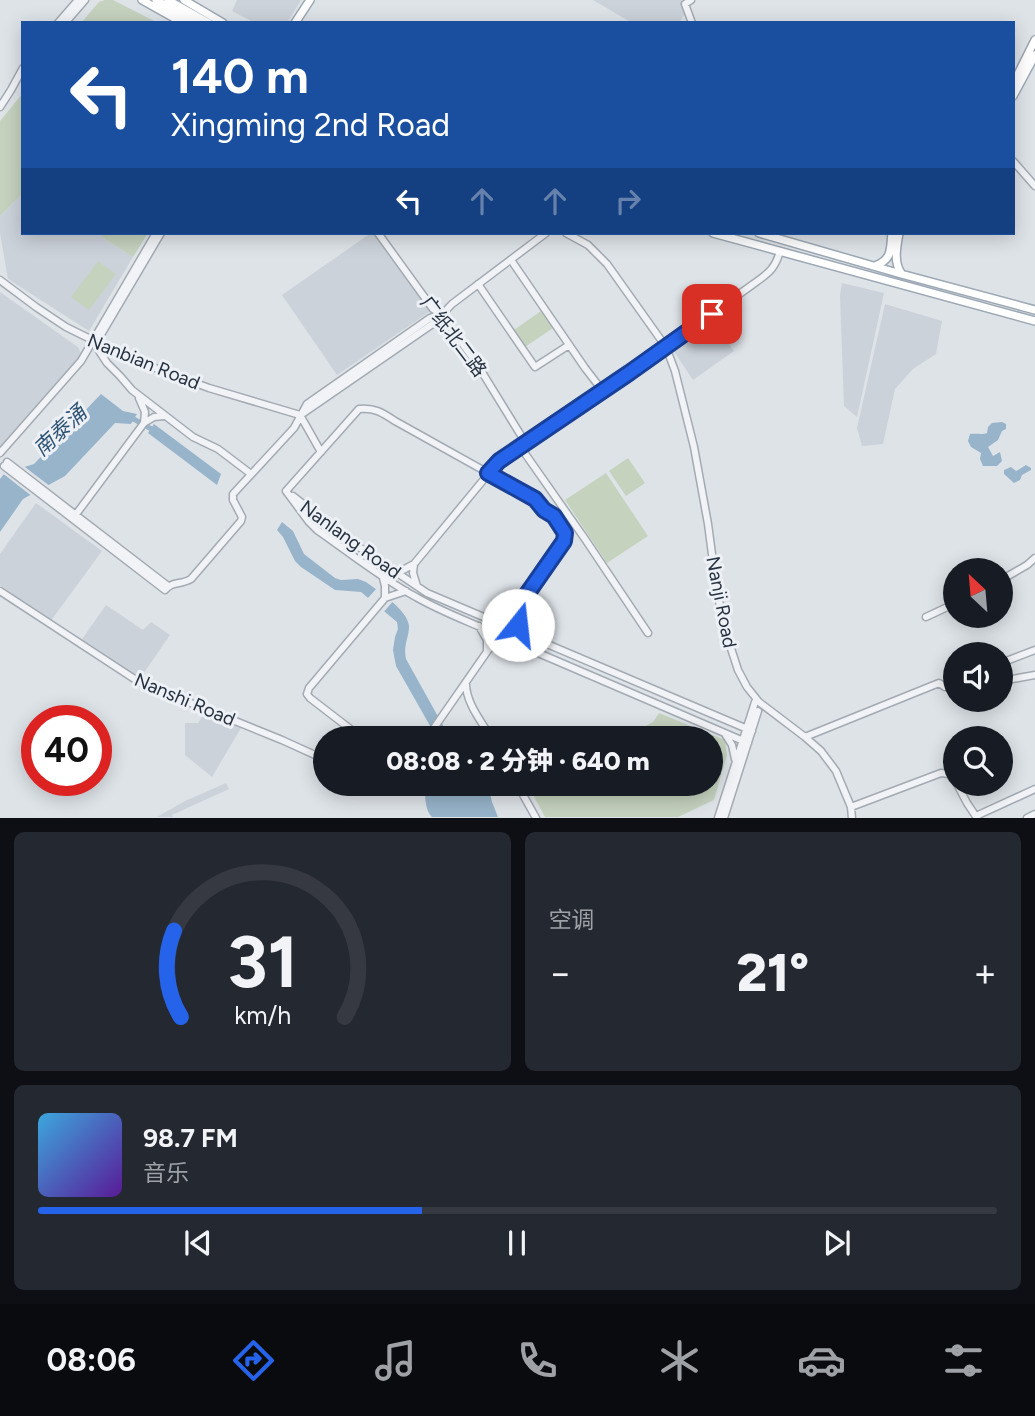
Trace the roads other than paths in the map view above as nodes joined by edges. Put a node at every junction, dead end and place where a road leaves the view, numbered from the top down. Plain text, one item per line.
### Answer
1 (78, 0) edge
2 (85, 0) edge
3 (142, 0) edge
4 (156, 0) edge
5 (168, 0) edge
6 (184, 0) edge
7 (308, 0) edge
8 (691, 0) edge
9 (60, 21) edge
10 (67, 21) edge
11 (179, 21) edge
12 (193, 21) edge
13 (205, 21) edge
14 (220, 21) edge
15 (294, 21) edge
16 (691, 21) edge
17 (1035, 40) edge
18 (1035, 55) edge
19 (21, 70) edge
20 (1015, 80) edge
21 (1015, 92) edge
22 (0, 107) edge
23 (1015, 163) edge
24 (1035, 186) edge
25 (155, 235) edge
26 (160, 235) edge
27 (379, 235) edge
28 (543, 235) edge
29 (570, 235) edge
30 (720, 235) edge
31 (766, 235) edge
32 (892, 235) edge
33 (899, 235) edge
34 (780, 251) junction
35 (511, 260) junction
36 (875, 266) junction
37 (901, 274) junction
38 (0, 280) edge
39 (478, 284) junction
40 (1035, 310) edge
41 (441, 314) junction
42 (1035, 321) edge
43 (93, 342) junction
44 (569, 345) junction
45 (666, 346) junction
46 (602, 390) junction
47 (138, 395) junction
48 (300, 415) junction
49 (168, 418) junction
50 (144, 423) junction
51 (523, 444) junction
52 (321, 452) junction
53 (0, 453) edge
54 (6, 464) dead end
55 (488, 473) junction
56 (251, 474) junction
57 (286, 491) junction
58 (74, 517) junction
59 (1035, 558) edge
60 (414, 564) junction
61 (391, 569) junction
62 (1013, 573) edge
63 (382, 576) junction
64 (419, 588) junction
65 (0, 591) edge
66 (405, 591) junction
67 (387, 596) junction
68 (518, 607) junction
69 (461, 608) junction
70 (943, 609) edge
71 (458, 616) junction
72 (926, 617) dead end
73 (478, 625) junction
74 (505, 626) junction
75 (648, 634) dead end
76 (499, 635) junction
77 (526, 635) junction
78 (547, 644) junction
79 (1035, 650) edge
80 (487, 652) junction
81 (543, 655) junction
82 (1013, 658) edge
83 (1035, 675) edge
84 (1013, 679) edge
85 (466, 683) junction
86 (943, 685) edge
87 (755, 702) dead end
88 (471, 704) junction
89 (451, 705) junction
90 (758, 710) dead end
91 (706, 712) junction
92 (701, 722) junction
93 (346, 726) edge
94 (436, 726) edge
95 (484, 726) edge
96 (709, 726) edge
97 (752, 731) junction
98 (723, 732) edge
99 (723, 734) edge
100 (805, 737) junction
101 (748, 743) junction
102 (313, 754) edge
103 (735, 764) junction
104 (943, 773) edge
105 (1035, 789) edge
106 (524, 796) edge
107 (964, 796) edge
108 (851, 807) junction
109 (1035, 814) edge
110 (536, 817) edge
111 (718, 817) edge
112 (724, 817) edge
113 (852, 817) edge
114 (976, 817) edge
115 (1027, 817) edge

1 - 9 street
2 - 10 street
3 - 11 main road
4 - 12 main road
5 - 13 main road
6 - 14 main road
7 - 15 main road
8 - 16 street
17 - 20 main road
18 - 21 main road
19 - 22 street
23 - 24 street
25 - 43 street
26 - 43 street
27 - 41 street, 广纸北二路
28 - 35 street
29 - 45 street, Nanji Road
30 - 34 main road
31 - 36 main road
32 - 36 main road
33 - 37 main road
34 - 42 main road
34 - 45 street
35 - 39 street
35 - 44 street
36 - 37 main road
37 - 40 main road
38 - 43 street, Nanbian Road
39 - 41 street
39 - 44 street
41 - 48 street
41 - 51 street, 广纸北二路
43 - 47 street
43 - 48 street, Nanbian Road
43 - 53 street
44 - 46 street
45 - 46 street
45 - 100 street, Nanji Road
46 - 51 street
47 - 49 street
47 - 50 street
48 - 52 street
48 - 56 street
49 - 50 street
49 - 56 street
50 - 58 street
51 - 55 street
51 - 75 street, 广纸北二路
52 - 55 street
52 - 57 street
54 - 58 street
55 - 60 street
55 - 68 street
56 - 58 street
57 - 61 street, Nanlang Road
57 - 63 street, Nanlang Road
59 - 62 street
60 - 61 street
60 - 64 street
61 - 64 street, Nanlang Road
63 - 66 street, Nanlang Road
63 - 67 street
64 - 69 street, Nanlang Road
65 - 102 street, Nanshi Road
66 - 67 street
66 - 71 street, Nanlang Road
67 - 93 street
68 - 74 street
68 - 77 street
69 - 71 street
69 - 74 street, Nanlang Road
70 - 72 street
71 - 73 street, Nanlang Road
73 - 76 street, Nanlang Road
73 - 80 street
74 - 76 street
74 - 77 street, Nanlang Road
76 - 80 street
76 - 81 street, Nanlang Road
77 - 78 street, Nanlang Road
78 - 81 street
78 - 91 street, Nanlang Road
79 - 82 street
80 - 85 street
81 - 92 street, Nanlang Road
83 - 84 street
85 - 88 street
85 - 89 street
86 - 100 street
87 - 103 street
88 - 89 street
88 - 95 street
89 - 94 street
90 - 97 street
91 - 92 street
91 - 97 street, Nanlang Road
92 - 96 street, Nanlang Road
97 - 101 street
98 - 101 street, Nanlang Road
99 - 103 street
100 - 108 street, Nanji Road
101 - 112 street
103 - 111 street
104 - 108 street
105 - 114 street
106 - 110 street
107 - 114 street
108 - 113 street, Nanji Road
109 - 115 street

